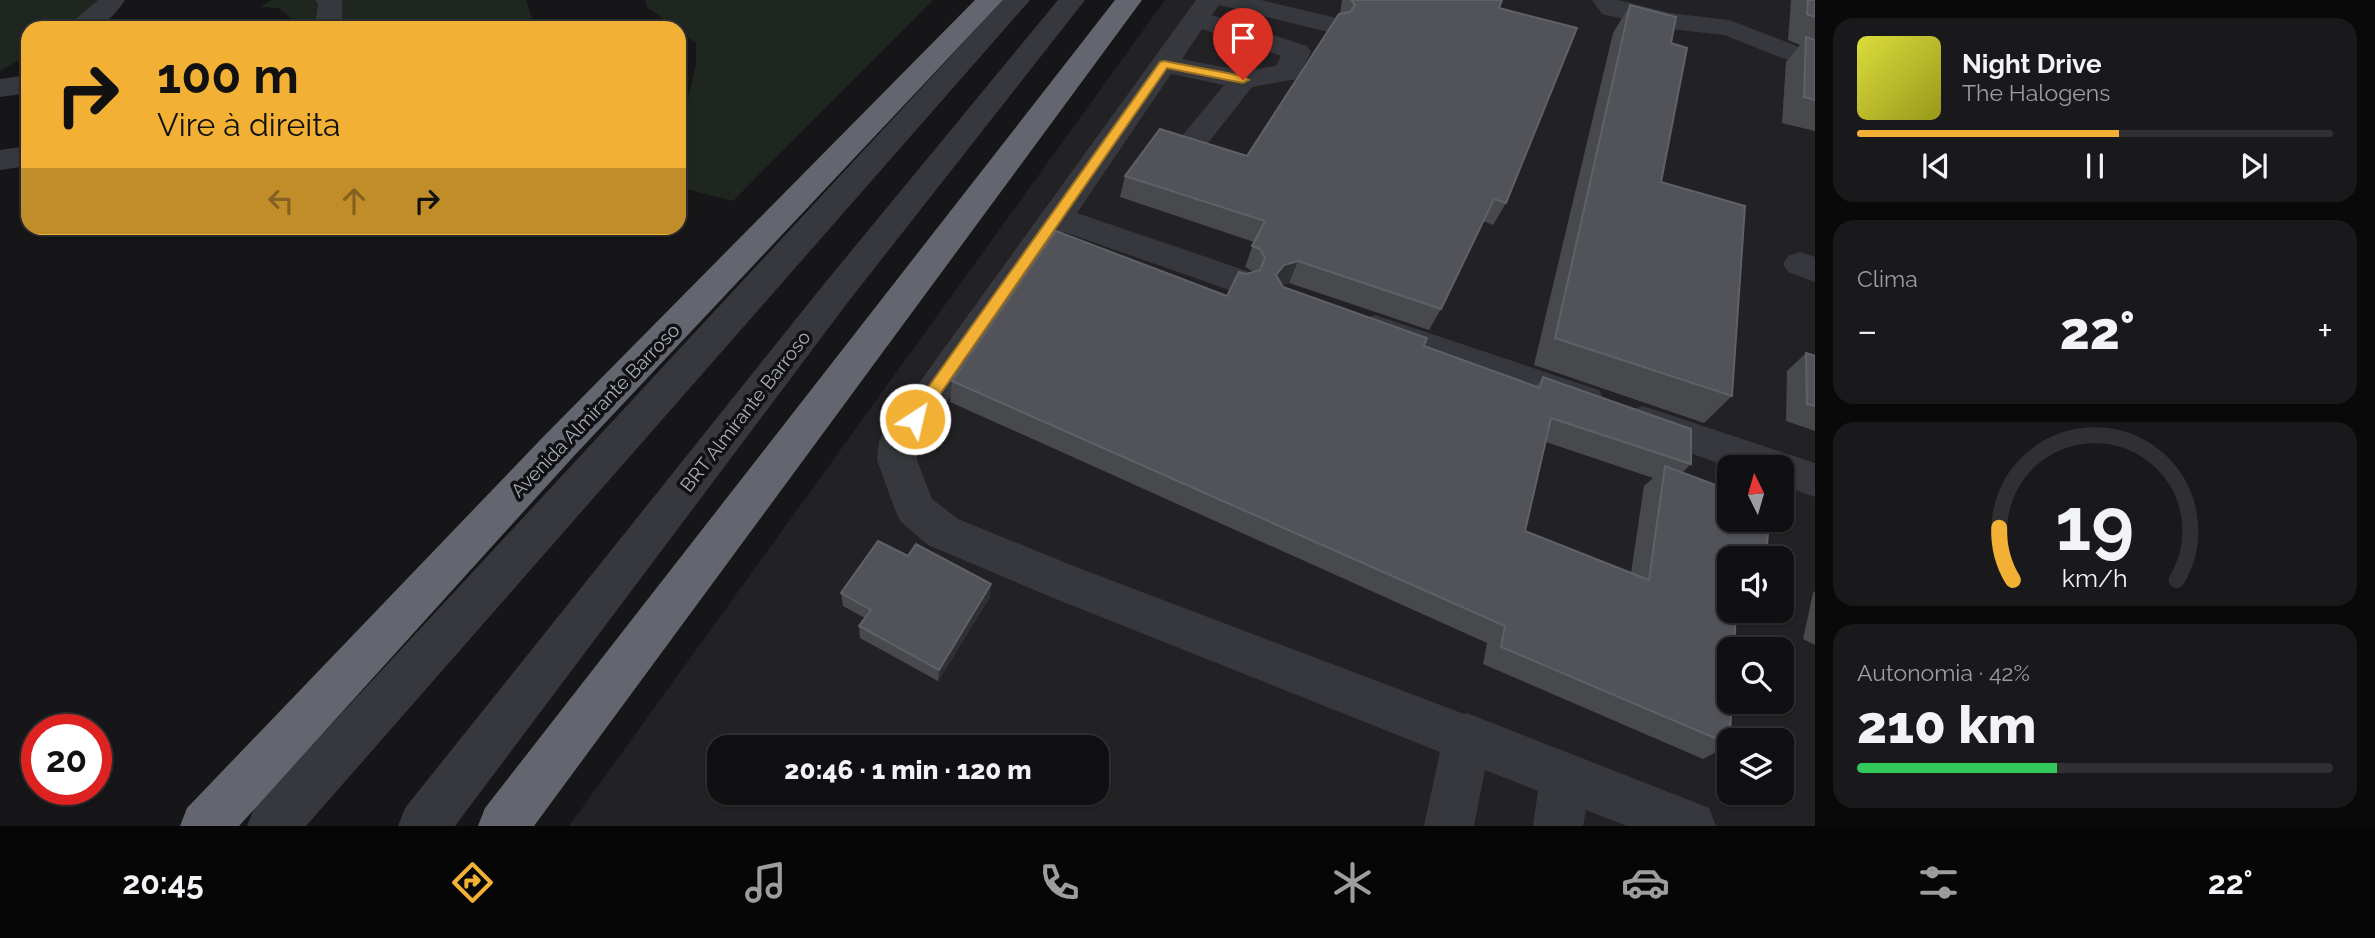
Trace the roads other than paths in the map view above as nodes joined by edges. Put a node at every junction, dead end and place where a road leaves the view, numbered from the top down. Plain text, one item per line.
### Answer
1 (112, 0) edge
2 (328, 0) edge
3 (990, 0) edge
4 (1017, 0) edge
5 (1072, 0) edge
6 (1129, 0) edge
7 (1576, 0) edge
8 (1608, 4) edge
9 (1211, 6) edge
10 (89, 21) edge
11 (329, 21) edge
12 (1332, 26) edge
13 (1815, 63) edge
14 (1164, 64) junction
15 (1243, 80) junction
16 (21, 85) edge
17 (0, 88) edge
18 (1198, 136) dead end
19 (21, 157) edge
20 (0, 160) edge
21 (1056, 218) junction
22 (1238, 281) edge
23 (1341, 316) edge
24 (1742, 455) edge
25 (1794, 473) edge
26 (1815, 480) edge
27 (1467, 737) junction
28 (1565, 776) junction
29 (205, 826) edge
30 (272, 826) edge
31 (423, 826) edge
32 (503, 826) edge
33 (1449, 826) edge
34 (1558, 826) edge
35 (1691, 826) edge

1 - 10 lane
2 - 11 lane
3 - 29 highway, Avenida Almirante Barroso
4 - 30 lane
5 - 31 lane, BRT Almirante Barroso
6 - 32 highway
7 - 8 lane
8 - 13 lane
9 - 12 lane
9 - 14 lane
9 - 15 lane
14 - 15 lane
14 - 21 lane
15 - 18 lane
16 - 17 lane
19 - 20 lane
21 - 22 lane
21 - 27 lane
23 - 24 lane
25 - 26 lane
27 - 28 lane
27 - 33 lane
28 - 34 lane
28 - 35 lane

